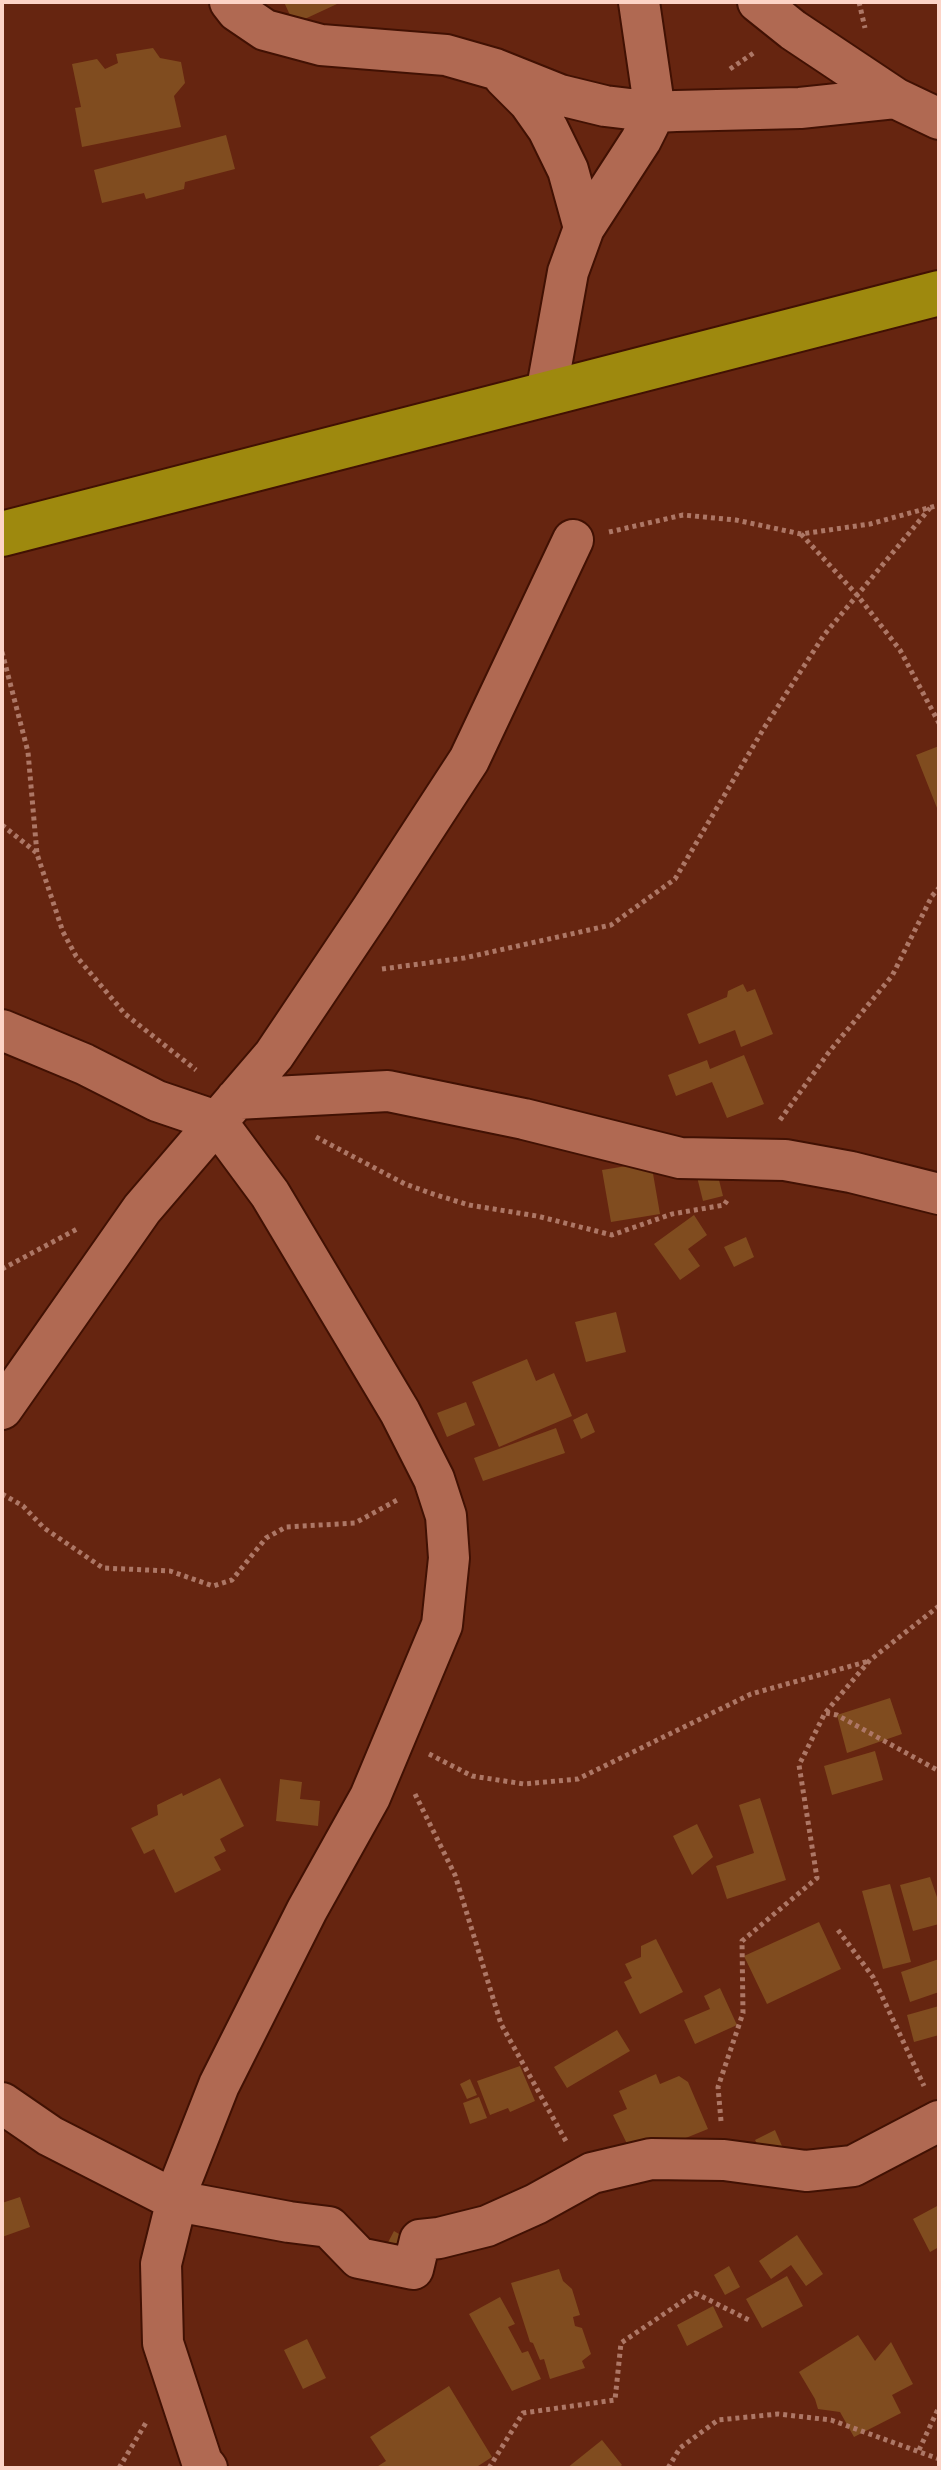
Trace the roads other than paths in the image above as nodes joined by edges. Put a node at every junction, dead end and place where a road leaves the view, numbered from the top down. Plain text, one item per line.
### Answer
1 (230, 2) edge
2 (639, 2) edge
3 (758, 2) edge
4 (495, 69) junction
5 (895, 98) junction
6 (655, 112) junction
7 (939, 119) edge
8 (584, 228) junction
9 (939, 293) edge
10 (546, 394) junction
11 (2, 534) edge
12 (573, 540) road end
13 (2, 1030) edge
14 (241, 1107) junction
15 (939, 1194) edge
16 (2, 1409) edge
17 (2, 2103) edge
18 (936, 2109) edge
19 (177, 2201) junction
20 (207, 2468) edge

1 - 4 street
2 - 6 street
3 - 5 street
4 - 6 street
4 - 8 street
5 - 6 street
5 - 7 street
6 - 8 street
8 - 10 street
9 - 10 highway
10 - 11 highway
12 - 14 street
13 - 14 street
14 - 15 street
14 - 16 street
14 - 19 street
17 - 19 street
18 - 19 street
19 - 20 street

